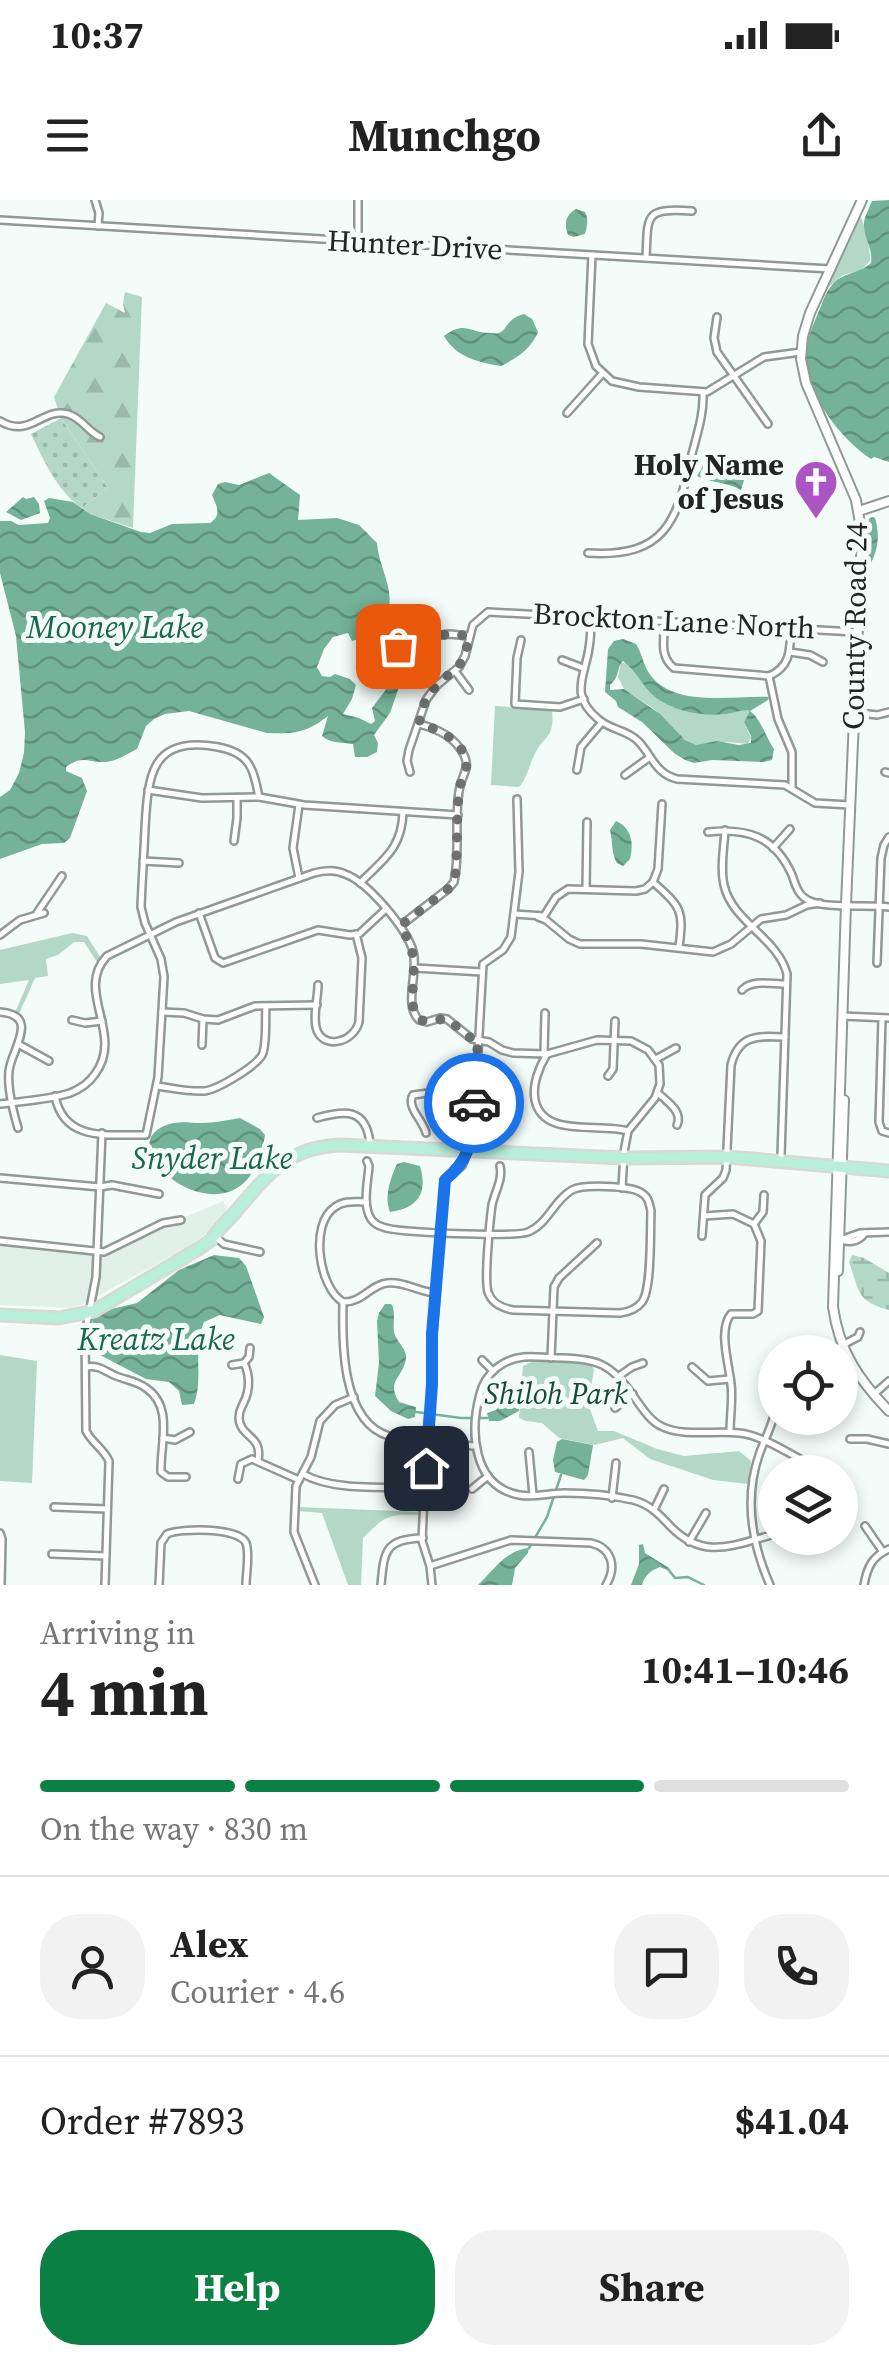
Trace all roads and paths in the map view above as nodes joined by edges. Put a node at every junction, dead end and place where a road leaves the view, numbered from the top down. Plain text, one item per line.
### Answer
1 (95, 200) edge
2 (358, 200) edge
3 (862, 200) edge
4 (692, 212) dead end
5 (0, 220) edge
6 (98, 226) junction
7 (358, 241) junction
8 (592, 255) junction
9 (646, 258) junction
10 (830, 269) junction
11 (717, 316) dead end
12 (802, 352) junction
13 (602, 374) junction
14 (734, 376) junction
15 (703, 393) junction
16 (567, 413) dead end
17 (0, 422) edge
18 (768, 424) dead end
19 (100, 438) dead end
20 (889, 500) edge
21 (859, 511) junction
22 (588, 552) dead end
23 (591, 616) junction
24 (665, 621) junction
25 (791, 628) junction
26 (857, 632) junction
27 (469, 636) junction
28 (521, 640) dead end
29 (398, 646) dead end
30 (790, 652) junction
31 (562, 660) dead end
32 (822, 662) dead end
33 (583, 668) junction
34 (455, 671) junction
35 (769, 676) junction
36 (468, 690) dead end
37 (584, 700) junction
38 (853, 712) junction
39 (889, 712) edge
40 (602, 722) junction
41 (419, 724) junction
42 (650, 757) junction
43 (577, 770) dead end
44 (410, 772) dead end
45 (626, 775) dead end
46 (792, 787) junction
47 (148, 790) junction
48 (259, 797) junction
49 (236, 798) junction
50 (518, 799) dead end
51 (662, 804) dead end
52 (298, 805) junction
53 (850, 806) junction
54 (403, 812) junction
55 (458, 815) junction
56 (587, 822) dead end
57 (790, 829) dead end
58 (725, 830) junction
59 (708, 832) dead end
60 (889, 837) edge
61 (234, 841) dead end
62 (773, 848) junction
63 (144, 861) junction
64 (179, 863) dead end
65 (62, 876) dead end
66 (299, 878) junction
67 (653, 882) junction
68 (360, 883) junction
69 (586, 890) junction
70 (820, 903) junction
71 (846, 904) junction
72 (879, 906) junction
73 (889, 907) edge
74 (386, 909) junction
75 (44, 912) dead end
76 (200, 913) junction
77 (514, 914) junction
78 (35, 916) junction
79 (538, 917) junction
80 (400, 926) junction
81 (752, 926) junction
82 (150, 934) junction
83 (356, 934) junction
84 (0, 935) edge
85 (679, 948) junction
86 (877, 963) dead end
87 (415, 968) junction
88 (483, 972) junction
89 (787, 984) junction
90 (318, 985) dead end
91 (742, 990) dead end
92 (317, 1004) junction
93 (266, 1006) junction
94 (0, 1012) edge
95 (162, 1012) junction
96 (546, 1013) dead end
97 (842, 1016) junction
98 (886, 1018) edge
99 (204, 1019) junction
100 (72, 1020) dead end
101 (615, 1020) dead end
102 (102, 1021) junction
103 (785, 1037) junction
104 (478, 1040) junction
105 (614, 1040) junction
106 (18, 1044) junction
107 (202, 1045) dead end
108 (676, 1048) dead end
109 (546, 1054) junction
110 (656, 1059) junction
111 (49, 1061) dead end
112 (880, 1075) junction
113 (889, 1075) edge
114 (608, 1076) dead end
115 (157, 1086) junction
116 (476, 1087) junction
117 (658, 1093) junction
118 (55, 1096) junction
119 (12, 1102) junction
120 (0, 1104) edge
121 (317, 1118) dead end
122 (677, 1125) dead end
123 (18, 1128) dead end
124 (628, 1131) junction
125 (886, 1132) edge
126 (102, 1133) junction
127 (426, 1134) dead end
128 (371, 1146) junction
129 (468, 1152) junction
130 (728, 1156) junction
131 (781, 1156) junction
132 (624, 1158) junction
133 (751, 1158) junction
134 (367, 1160) dead end
135 (840, 1164) junction
136 (500, 1166) dead end
137 (889, 1168) edge
138 (0, 1178) edge
139 (100, 1187) junction
140 (622, 1188) junction
141 (159, 1194) dead end
142 (764, 1195) dead end
143 (366, 1202) junction
144 (704, 1216) junction
145 (181, 1220) dead end
146 (754, 1224) junction
147 (440, 1232) junction
148 (889, 1232) edge
149 (490, 1234) junction
150 (213, 1235) junction
151 (702, 1236) dead end
152 (837, 1239) junction
153 (0, 1241) edge
154 (597, 1243) dead end
155 (96, 1252) junction
156 (260, 1252) dead end
157 (436, 1293) junction
158 (343, 1302) junction
159 (89, 1309) junction
160 (552, 1311) junction
161 (0, 1312) edge
162 (860, 1332) dead end
163 (842, 1335) edge
164 (858, 1338) edge
165 (250, 1348) dead end
166 (551, 1358) junction
167 (482, 1360) dead end
168 (244, 1362) junction
169 (643, 1364) dead end
170 (232, 1366) dead end
171 (692, 1366) dead end
172 (86, 1367) junction
173 (493, 1371) junction
174 (858, 1374) edge
175 (619, 1376) junction
176 (730, 1379) junction
177 (889, 1381) edge
178 (875, 1393) junction
179 (633, 1394) junction
180 (354, 1397) junction
181 (615, 1408) dead end
182 (889, 1408) edge
183 (190, 1432) dead end
184 (730, 1432) junction
185 (767, 1435) edge
186 (163, 1438) junction
187 (427, 1440) junction
188 (850, 1440) dead end
189 (765, 1442) junction
190 (889, 1444) edge
191 (476, 1446) junction
192 (529, 1452) dead end
193 (792, 1455) edge
194 (258, 1460) junction
195 (616, 1464) dead end
196 (488, 1476) junction
197 (186, 1477) dead end
198 (301, 1477) junction
199 (238, 1479) dead end
200 (424, 1488) junction
201 (472, 1489) dead end
202 (664, 1489) dead end
203 (533, 1495) junction
204 (612, 1498) junction
205 (54, 1507) dead end
206 (108, 1509) junction
207 (654, 1510) junction
208 (706, 1512) dead end
209 (865, 1526) dead end
210 (0, 1533) edge
211 (423, 1538) junction
212 (758, 1538) edge
213 (755, 1539) junction
214 (689, 1542) junction
215 (886, 1550) edge
216 (52, 1554) dead end
217 (106, 1556) junction
218 (430, 1566) junction
219 (1, 1585) edge
220 (105, 1585) edge
221 (159, 1585) edge
222 (246, 1585) edge
223 (314, 1585) edge
224 (381, 1585) edge
225 (432, 1585) edge
226 (606, 1585) edge
227 (770, 1585) edge
228 (864, 1585) edge

1 - 6 street
2 - 7 street
3 - 10 street, County Road 24
4 - 9 street
5 - 6 street, Hunter Drive
6 - 7 street, Hunter Drive
7 - 8 street, Hunter Drive
8 - 9 street, Hunter Drive
8 - 13 street
9 - 10 street, Hunter Drive
10 - 12 street, County Road 24
11 - 14 street
12 - 14 street
12 - 21 street, County Road 24
13 - 15 street
13 - 16 street
14 - 15 street
14 - 18 street
15 - 22 street
17 - 19 street
20 - 21 street
21 - 26 street, County Road 24
23 - 24 street, Brockton Lane North
23 - 27 street, Brockton Lane North
23 - 33 street
24 - 25 street, Brockton Lane North
24 - 35 street
25 - 26 street, Brockton Lane North
25 - 30 street
26 - 38 street, County Road 24
27 - 29 street
27 - 34 street
28 - 37 street
30 - 32 street
30 - 35 street
31 - 33 street
33 - 37 street
34 - 36 street
34 - 41 street
35 - 46 street
37 - 40 street
38 - 39 street
38 - 53 street, County Road 24
40 - 42 street
40 - 43 street
41 - 44 street
41 - 55 street
42 - 45 street
42 - 46 street
46 - 53 street
47 - 48 street
47 - 49 street
47 - 63 street
48 - 49 street
48 - 52 street
49 - 61 street
50 - 77 street
51 - 67 street
52 - 54 street
52 - 66 street
53 - 71 street, County Road 24
54 - 55 street
54 - 68 street
55 - 80 street
56 - 69 street
57 - 62 street
58 - 59 street
58 - 62 street
58 - 81 street
60 - 72 street
62 - 70 street
63 - 64 street
63 - 82 street
65 - 78 street
66 - 68 street
66 - 76 street
67 - 69 street
67 - 85 street
68 - 74 street
69 - 79 street
70 - 71 street
70 - 81 street
71 - 72 street
71 - 97 street, County Road 24
72 - 73 street
72 - 86 street
74 - 80 street
74 - 83 street
75 - 78 street
76 - 82 street
76 - 83 street
77 - 79 street
77 - 88 street
78 - 84 street
79 - 85 street
80 - 87 street
81 - 85 street
81 - 89 street
82 - 95 street
82 - 102 street
83 - 92 street
87 - 88 street
87 - 104 street
88 - 104 street
89 - 91 street
89 - 103 street
90 - 92 street
92 - 93 street
93 - 99 street
93 - 115 street
94 - 106 street
95 - 99 street
95 - 115 street
96 - 109 street
97 - 98 street
97 - 135 street, County Road 24
98 - 112 street
99 - 107 street
100 - 102 street
101 - 105 street
102 - 118 street
103 - 130 street
103 - 131 street
104 - 109 street
104 - 116 street
105 - 109 street
105 - 110 street
105 - 114 street
106 - 111 street
106 - 119 street
108 - 110 street
109 - 124 street
110 - 117 street
112 - 113 street
112 - 125 street
115 - 126 street
116 - 127 street
116 - 129 street
117 - 122 street
117 - 124 street
118 - 119 street
118 - 126 street
119 - 120 street
119 - 123 street
121 - 128 street
124 - 132 street
126 - 139 street
128 - 129 main road
128 - 150 main road
129 - 132 main road
129 - 147 street
130 - 132 main road
130 - 133 main road
130 - 144 street
131 - 133 main road
131 - 135 main road
132 - 140 street
133 - 135 main road
134 - 143 street
135 - 137 main road
135 - 152 street, County Road 24
136 - 149 street
138 - 139 street
139 - 141 street
139 - 155 street
140 - 149 street
140 - 160 street
142 - 146 street
143 - 147 street
143 - 158 street
144 - 146 street
144 - 151 street
145 - 155 street
146 - 176 street
147 - 149 street
147 - 157 street
148 - 152 street
149 - 160 street
150 - 156 street
150 - 159 main road
152 - 163 street, County Road 24
153 - 155 street
154 - 160 street
155 - 159 street
157 - 158 street
157 - 187 street
158 - 180 street
159 - 161 main road
159 - 172 street
160 - 166 street
162 - 164 street
165 - 168 street
166 - 173 street
166 - 175 street
167 - 173 street
168 - 170 street
168 - 194 street
169 - 175 street
171 - 176 street
172 - 186 street
172 - 206 street
173 - 191 street
174 - 178 street, County Road 24
175 - 179 street
176 - 184 street
177 - 178 street
178 - 182 street, County Road 24
179 - 181 street
179 - 184 street
180 - 187 street
180 - 198 street
183 - 186 street
184 - 189 street
185 - 189 street
186 - 197 street
187 - 191 street
187 - 200 street
188 - 190 street
189 - 193 street
189 - 213 street
191 - 196 street
192 - 203 street
194 - 198 street
194 - 199 street
195 - 204 street
196 - 201 street
196 - 203 street
198 - 200 street
198 - 223 street
200 - 211 street
202 - 207 street
203 - 204 street
204 - 207 street
205 - 206 street
206 - 217 street
207 - 214 street
208 - 214 street
209 - 215 street
210 - 219 street
211 - 218 street
211 - 224 street
212 - 213 street
213 - 214 street
213 - 227 street
215 - 228 street
216 - 217 street
217 - 220 street
218 - 225 street
218 - 226 street
221 - 222 street

